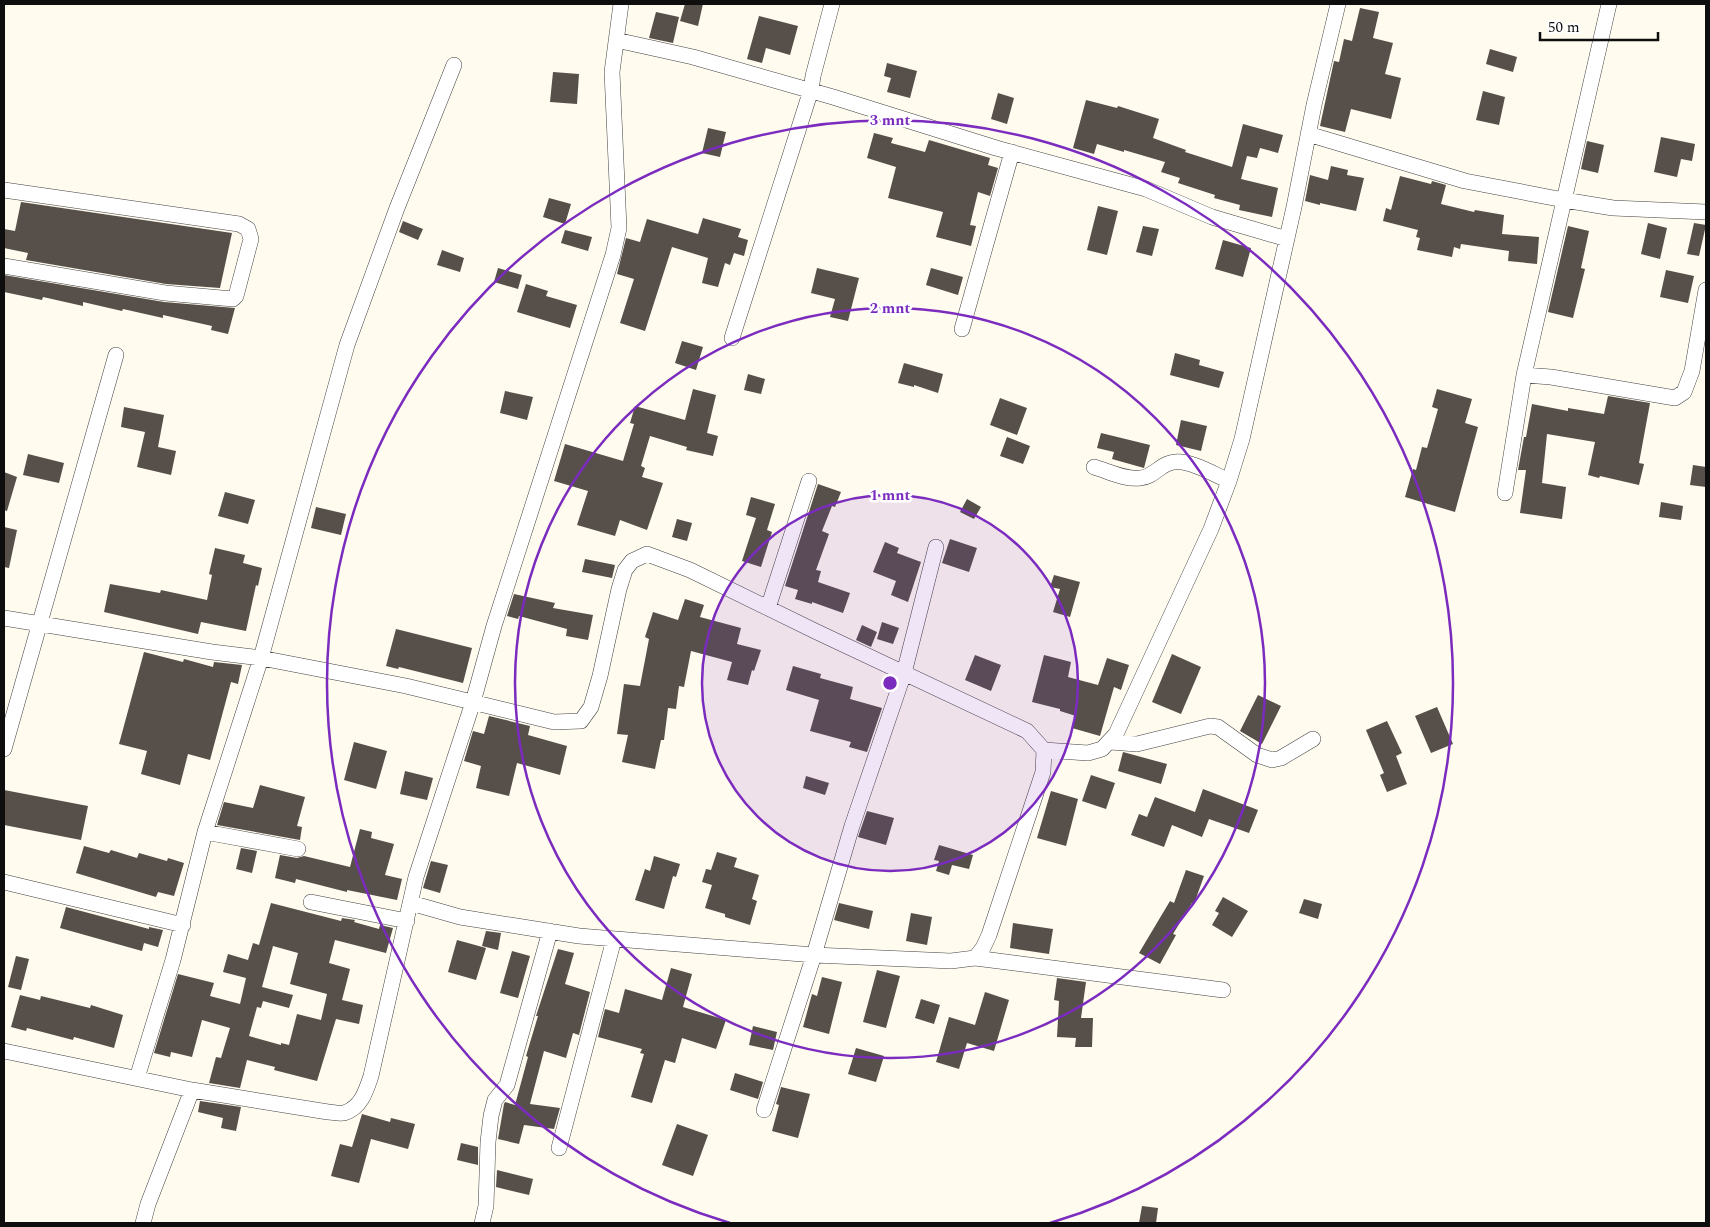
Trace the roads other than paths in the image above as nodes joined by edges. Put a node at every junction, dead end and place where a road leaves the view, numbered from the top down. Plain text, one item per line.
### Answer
1 (621, 4) edge
2 (832, 4) edge
3 (1338, 4) edge
4 (1609, 4) edge
5 (616, 40) junction
6 (454, 65) dead end
7 (811, 90) junction
8 (1308, 134) junction
9 (1012, 152) junction
10 (4, 190) edge
11 (1564, 200) junction
12 (1706, 212) edge
13 (1287, 239) junction
14 (4, 266) edge
15 (1706, 290) edge
16 (962, 328) dead end
17 (732, 338) dead end
18 (116, 355) dead end
19 (1524, 375) junction
20 (1094, 467) dead end
21 (809, 481) dead end
22 (1230, 481) junction
23 (1506, 493) dead end
24 (936, 547) dead end
25 (768, 608) junction
26 (4, 618) edge
27 (39, 625) junction
28 (261, 658) junction
29 (904, 673) junction
30 (473, 702) junction
31 (1313, 739) dead end
32 (1110, 742) junction
33 (4, 749) edge
34 (1044, 750) junction
35 (205, 832) junction
36 (298, 849) dead end
37 (4, 882) edge
38 (311, 902) dead end
39 (411, 903) junction
40 (407, 921) junction
41 (183, 925) junction
42 (550, 931) junction
43 (614, 939) junction
44 (814, 955) junction
45 (975, 958) junction
46 (1223, 990) dead end
47 (4, 1051) edge
48 (137, 1078) junction
49 (192, 1090) junction
50 (764, 1110) dead end
51 (558, 1148) dead end
52 (143, 1223) edge
53 (482, 1223) edge

1 - 5 street
2 - 7 street
3 - 8 street
4 - 11 street
5 - 7 street
5 - 30 street
6 - 28 street
7 - 9 street
7 - 17 street
8 - 11 street
8 - 13 street
9 - 13 street
9 - 16 street
10 - 14 street
11 - 12 street
11 - 19 street
13 - 22 street
15 - 19 street
18 - 27 street
19 - 23 street
20 - 22 street
21 - 25 street
22 - 32 street
24 - 29 street
25 - 29 street
25 - 30 street
26 - 27 street
27 - 28 street
27 - 33 street
28 - 30 street
28 - 35 street
29 - 34 street
29 - 44 street
30 - 39 street
31 - 32 street
32 - 34 street
34 - 45 street
35 - 36 street
35 - 41 street
37 - 41 street
38 - 40 street
39 - 40 street
39 - 42 street
40 - 49 street
41 - 48 street
42 - 43 street
42 - 53 street
43 - 44 street
43 - 51 street
44 - 45 street
44 - 50 street
45 - 46 street
47 - 48 street
48 - 49 street
49 - 52 street

